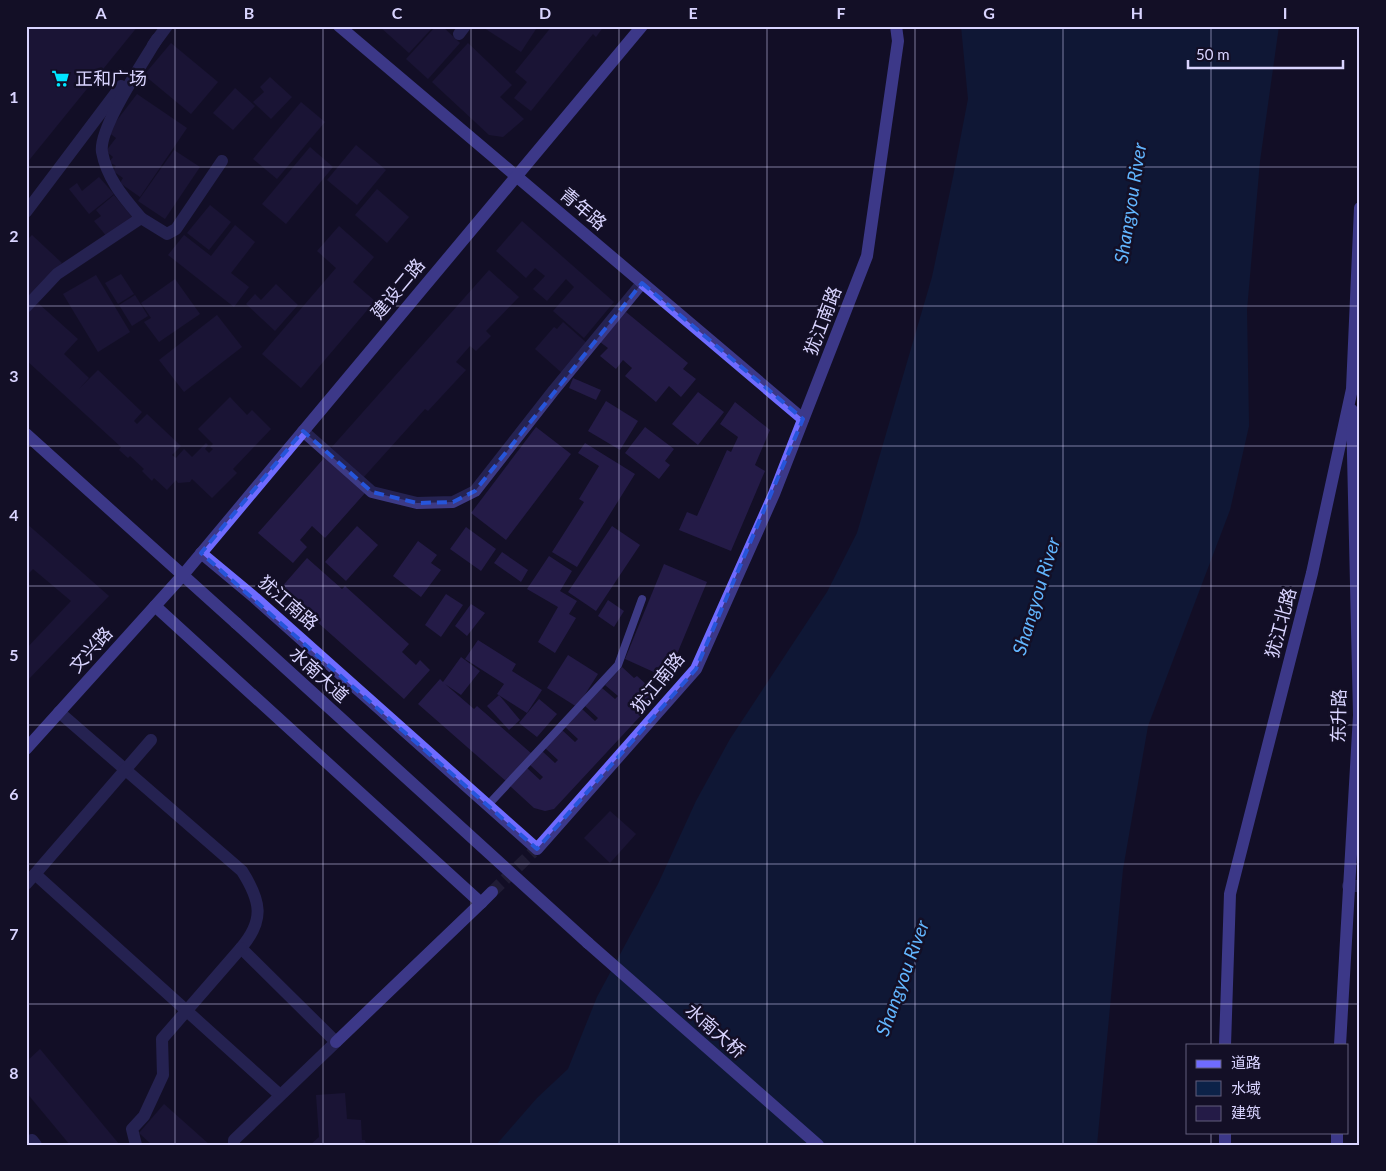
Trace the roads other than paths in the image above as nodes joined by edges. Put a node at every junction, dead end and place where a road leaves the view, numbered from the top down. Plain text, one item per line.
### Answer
1 (167, 26) edge
2 (339, 26) edge
3 (642, 26) edge
4 (896, 26) edge
5 (157, 39) junction
6 (222, 160) dead end
7 (516, 175) junction
8 (1360, 208) edge
9 (26, 212) edge
10 (141, 218) junction
11 (642, 282) junction
12 (26, 307) edge
13 (1352, 389) junction
14 (803, 419) junction
15 (303, 431) junction
16 (26, 434) edge
17 (201, 552) junction
18 (183, 575) junction
19 (642, 599) dead end
20 (155, 606) junction
21 (60, 712) junction
22 (150, 740) dead end
23 (27, 746) edge
24 (126, 769) junction
25 (488, 805) junction
26 (31, 879) edge
27 (1354, 886) edge
28 (492, 892) tunnel mouth
29 (481, 903) junction
30 (588, 944) joint
31 (241, 948) junction
32 (187, 1011) junction
33 (336, 1042) junction
34 (1225, 1044) edge
35 (1340, 1044) edge
36 (280, 1095) junction
37 (136, 1145) edge
38 (234, 1145) edge
39 (818, 1145) edge

1 - 5 street
2 - 7 street, 青年路
3 - 7 street, 建设二路
4 - 14 street, 犹江南路
5 - 9 street
5 - 10 street
6 - 10 street
7 - 11 street, 青年路
7 - 15 street, 建设二路
8 - 13 street, 犹江北路
10 - 12 street
11 - 14 street, 青年路
11 - 15 street
13 - 27 street, 东升路
13 - 34 street, 犹江北路
14 - 25 street, 犹江南路
15 - 17 street, 建设二路
16 - 18 street, 水南大道
17 - 18 street, 建设二路
17 - 25 street, 犹江南路
18 - 20 street, 文兴路
18 - 30 street, 水南大道, bridge
19 - 25 lane
20 - 21 street, 文兴路
20 - 29 street
21 - 23 street, 文兴路
21 - 24 street
22 - 24 street
24 - 26 street
24 - 31 street
26 - 32 street
27 - 35 street, 东升路
28 - 29 street
29 - 33 street
30 - 39 street, 水南大桥
31 - 32 street
31 - 33 street
32 - 36 street
32 - 37 street
33 - 36 street
36 - 38 street

